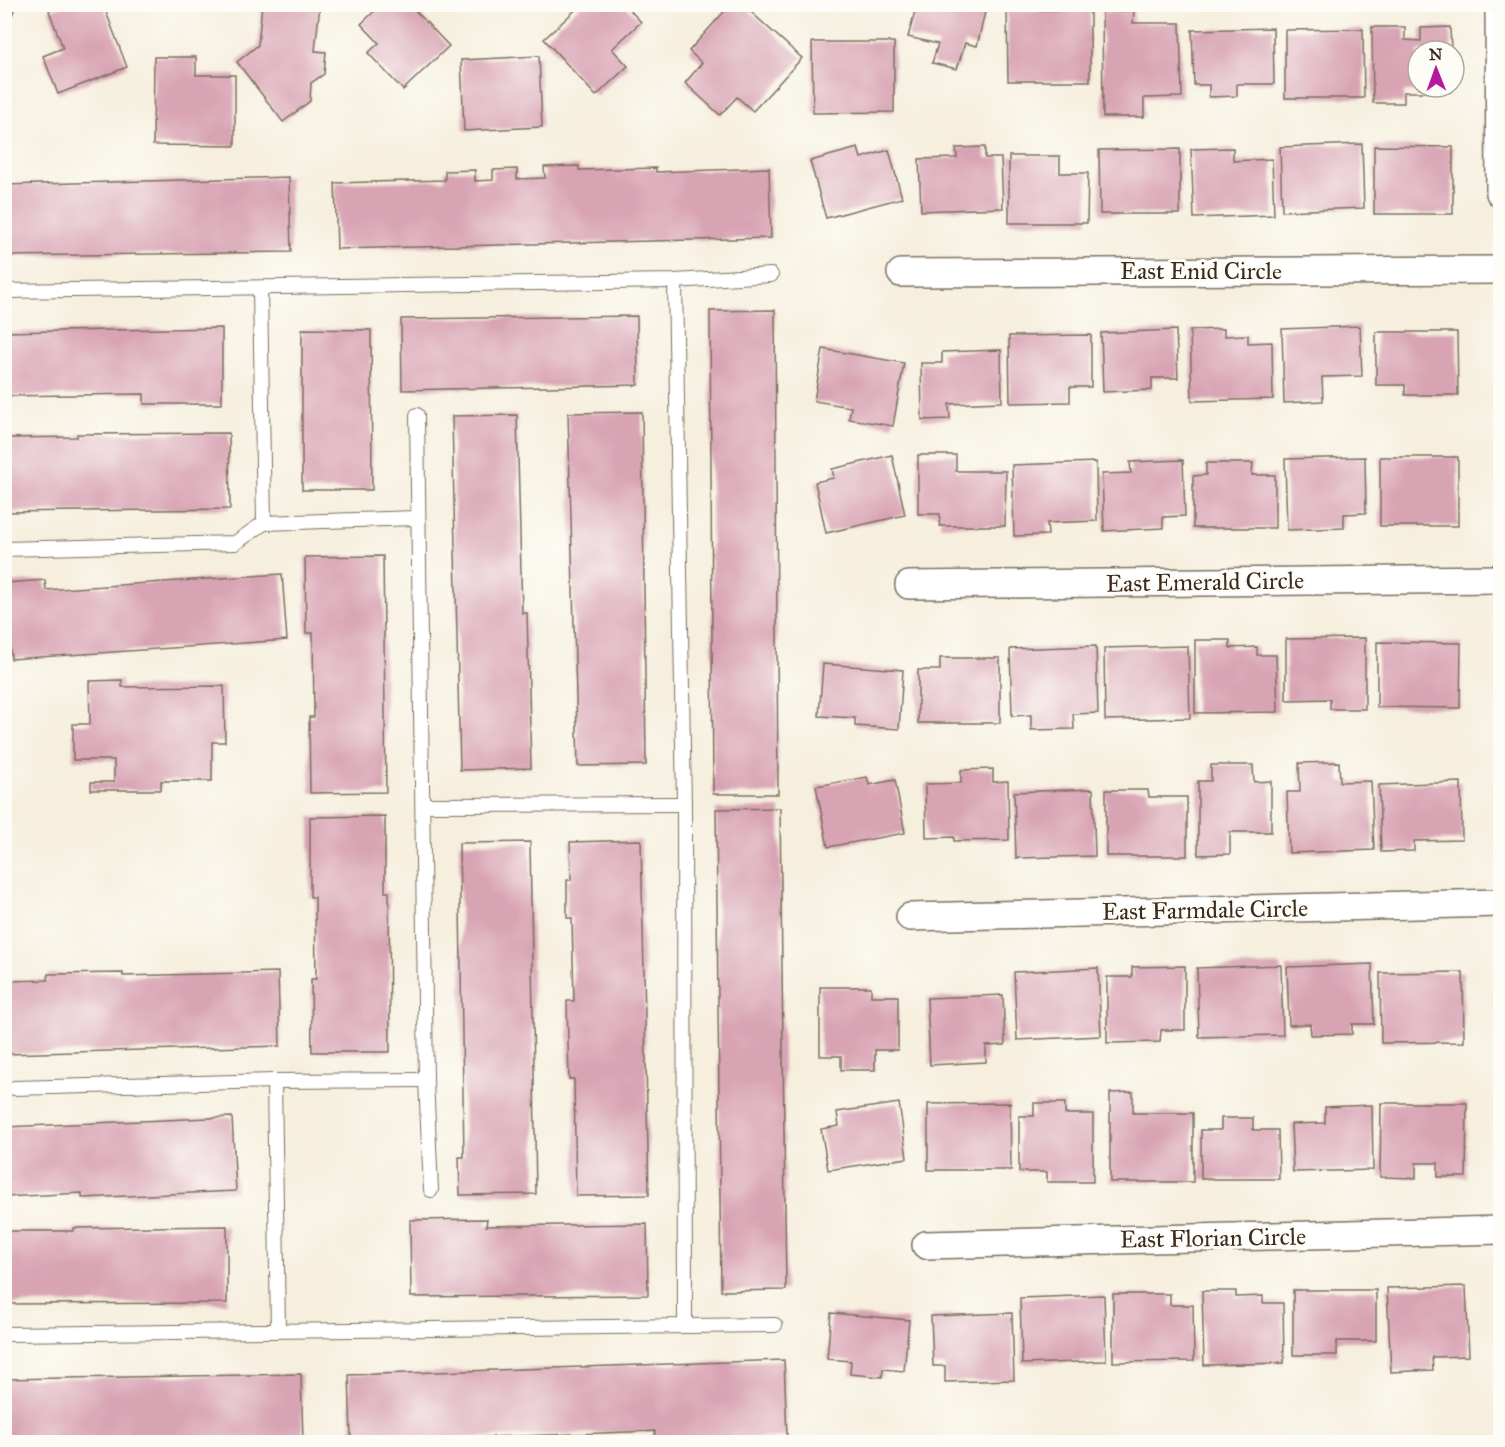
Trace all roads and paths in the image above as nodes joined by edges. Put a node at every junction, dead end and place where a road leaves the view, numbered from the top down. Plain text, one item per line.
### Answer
1 (1499, 4) edge
2 (1500, 193) edge
3 (1500, 270) edge
4 (901, 273) dead end
5 (771, 275) dead end
6 (675, 281) junction
7 (260, 288) junction
8 (4, 291) edge
9 (417, 415) dead end
10 (417, 518) junction
11 (264, 524) junction
12 (4, 549) edge
13 (1500, 579) edge
14 (909, 585) dead end
15 (684, 804) junction
16 (423, 805) junction
17 (1500, 903) edge
18 (910, 917) dead end
19 (426, 1080) junction
20 (274, 1081) junction
21 (14, 1088) dead end
22 (431, 1190) dead end
23 (1500, 1230) edge
24 (926, 1245) dead end
25 (775, 1325) dead end
26 (685, 1326) junction
27 (278, 1330) junction
28 (4, 1334) edge

1 - 2 street
3 - 4 street, East Enid Circle
5 - 6 lane
6 - 7 lane
6 - 15 lane
7 - 8 lane
7 - 11 lane
9 - 10 lane
10 - 11 lane
10 - 16 lane
11 - 12 lane
13 - 14 street, East Emerald Circle
15 - 16 lane
15 - 26 lane
16 - 19 lane
17 - 18 street, East Farmdale Circle
19 - 20 lane
19 - 22 lane
20 - 21 lane
20 - 27 lane
23 - 24 street, East Florian Circle
25 - 26 lane
26 - 27 lane
27 - 28 lane

